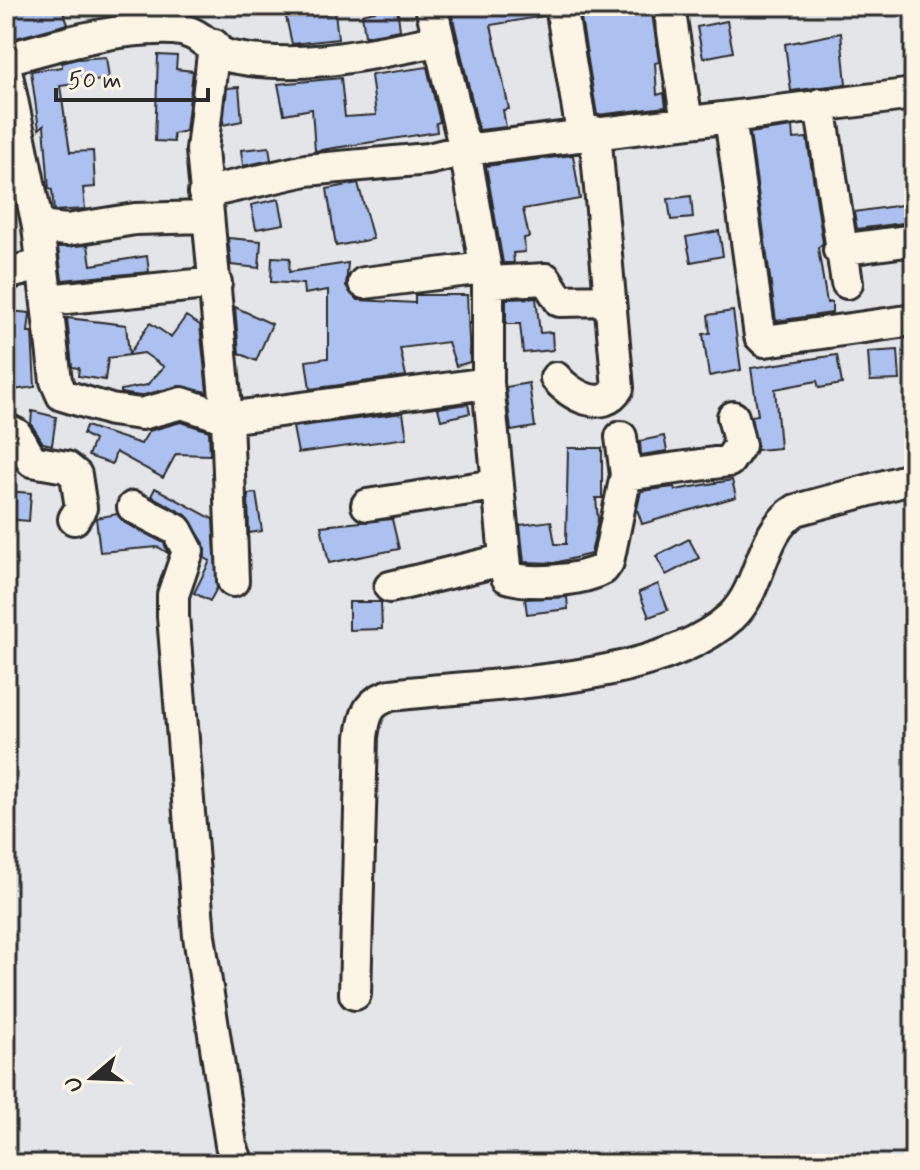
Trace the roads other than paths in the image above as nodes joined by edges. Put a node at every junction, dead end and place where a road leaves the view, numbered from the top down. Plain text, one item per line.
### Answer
1 (431, 6) edge
2 (561, 6) edge
3 (669, 6) edge
4 (437, 41) junction
5 (214, 45) junction
6 (6, 59) edge
7 (6, 70) edge
8 (913, 99) edge
9 (820, 104) junction
10 (730, 117) junction
11 (687, 122) junction
12 (588, 132) junction
13 (465, 150) junction
14 (205, 205) junction
15 (38, 227) junction
16 (914, 240) edge
17 (839, 250) junction
18 (40, 265) junction
19 (6, 274) edge
20 (486, 275) junction
21 (216, 283) junction
22 (364, 283) dead end
23 (847, 283) dead end
24 (47, 300) junction
25 (608, 300) junction
26 (914, 320) edge
27 (556, 378) dead end
28 (488, 383) junction
29 (733, 417) dead end
30 (227, 418) junction
31 (6, 429) edge
32 (621, 437) dead end
33 (626, 475) junction
34 (914, 478) edge
35 (495, 485) junction
36 (367, 505) dead end
37 (133, 507) dead end
38 (74, 519) dead end
39 (503, 560) junction
40 (233, 581) dead end
41 (390, 587) dead end
42 (355, 994) dead end
43 (238, 1164) edge

1 - 4 street
2 - 12 street
3 - 11 street
4 - 5 street
4 - 13 street
5 - 6 street
5 - 14 street
7 - 15 street
8 - 9 street
9 - 10 street
9 - 17 street
10 - 11 street
10 - 26 street
11 - 12 street
12 - 13 street
12 - 25 street
13 - 14 street
13 - 20 street
14 - 15 street
14 - 21 street
15 - 18 street
16 - 17 street
17 - 23 street
18 - 19 street
18 - 24 street
20 - 22 street
20 - 25 street
20 - 28 street
21 - 24 street
21 - 30 street
24 - 30 street
25 - 27 street
28 - 30 street
28 - 35 street
29 - 33 street
30 - 40 street
31 - 38 street
32 - 33 street
33 - 39 street
34 - 42 street
35 - 36 street
35 - 39 street
37 - 43 street
39 - 41 street

